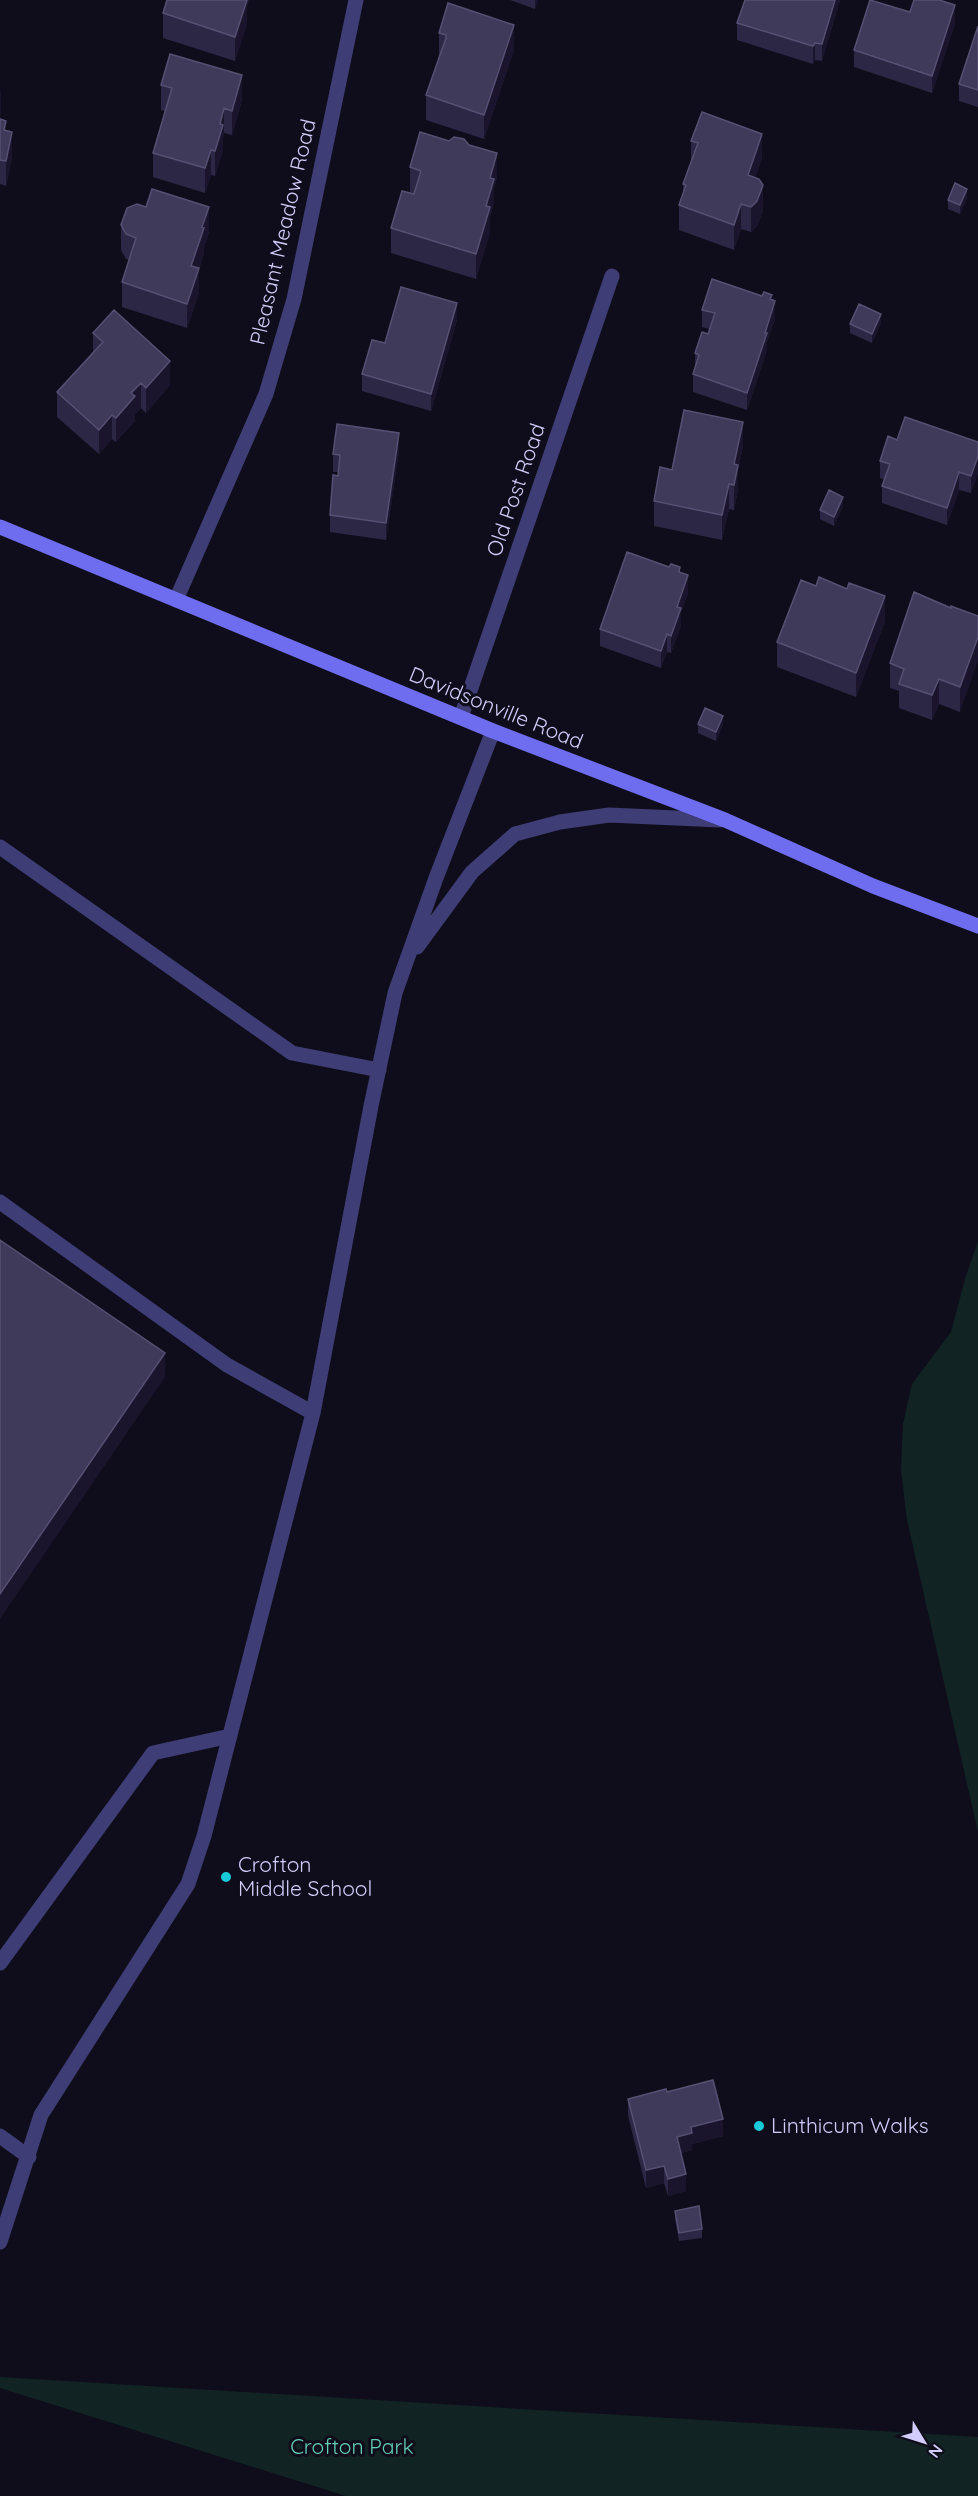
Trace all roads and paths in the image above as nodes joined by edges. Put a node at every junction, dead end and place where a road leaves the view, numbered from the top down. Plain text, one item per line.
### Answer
1 (356, 0) edge
2 (612, 276) dead end
3 (0, 527) edge
4 (176, 600) junction
5 (461, 717) junction
6 (493, 731) junction
7 (725, 820) junction
8 (0, 847) edge
9 (978, 926) edge
10 (406, 961) junction
11 (378, 1070) junction
12 (0, 1202) edge
13 (312, 1413) junction
14 (230, 1736) junction
15 (0, 1963) edge
16 (0, 2136) edge
17 (29, 2157) junction
18 (0, 2242) edge

1 - 4 street, Pleasant Meadow Road
2 - 5 street, Old Post Road
3 - 4 main road, Davidsonville Road
4 - 5 main road, Davidsonville Road
5 - 6 main road, Davidsonville Road
6 - 7 main road, Davidsonville Road
6 - 10 street
7 - 9 main road, Davidsonville Road
7 - 10 street
8 - 11 street
10 - 11 street
11 - 13 street
12 - 13 street
13 - 14 street
14 - 15 street
14 - 17 street
16 - 17 street
17 - 18 street

